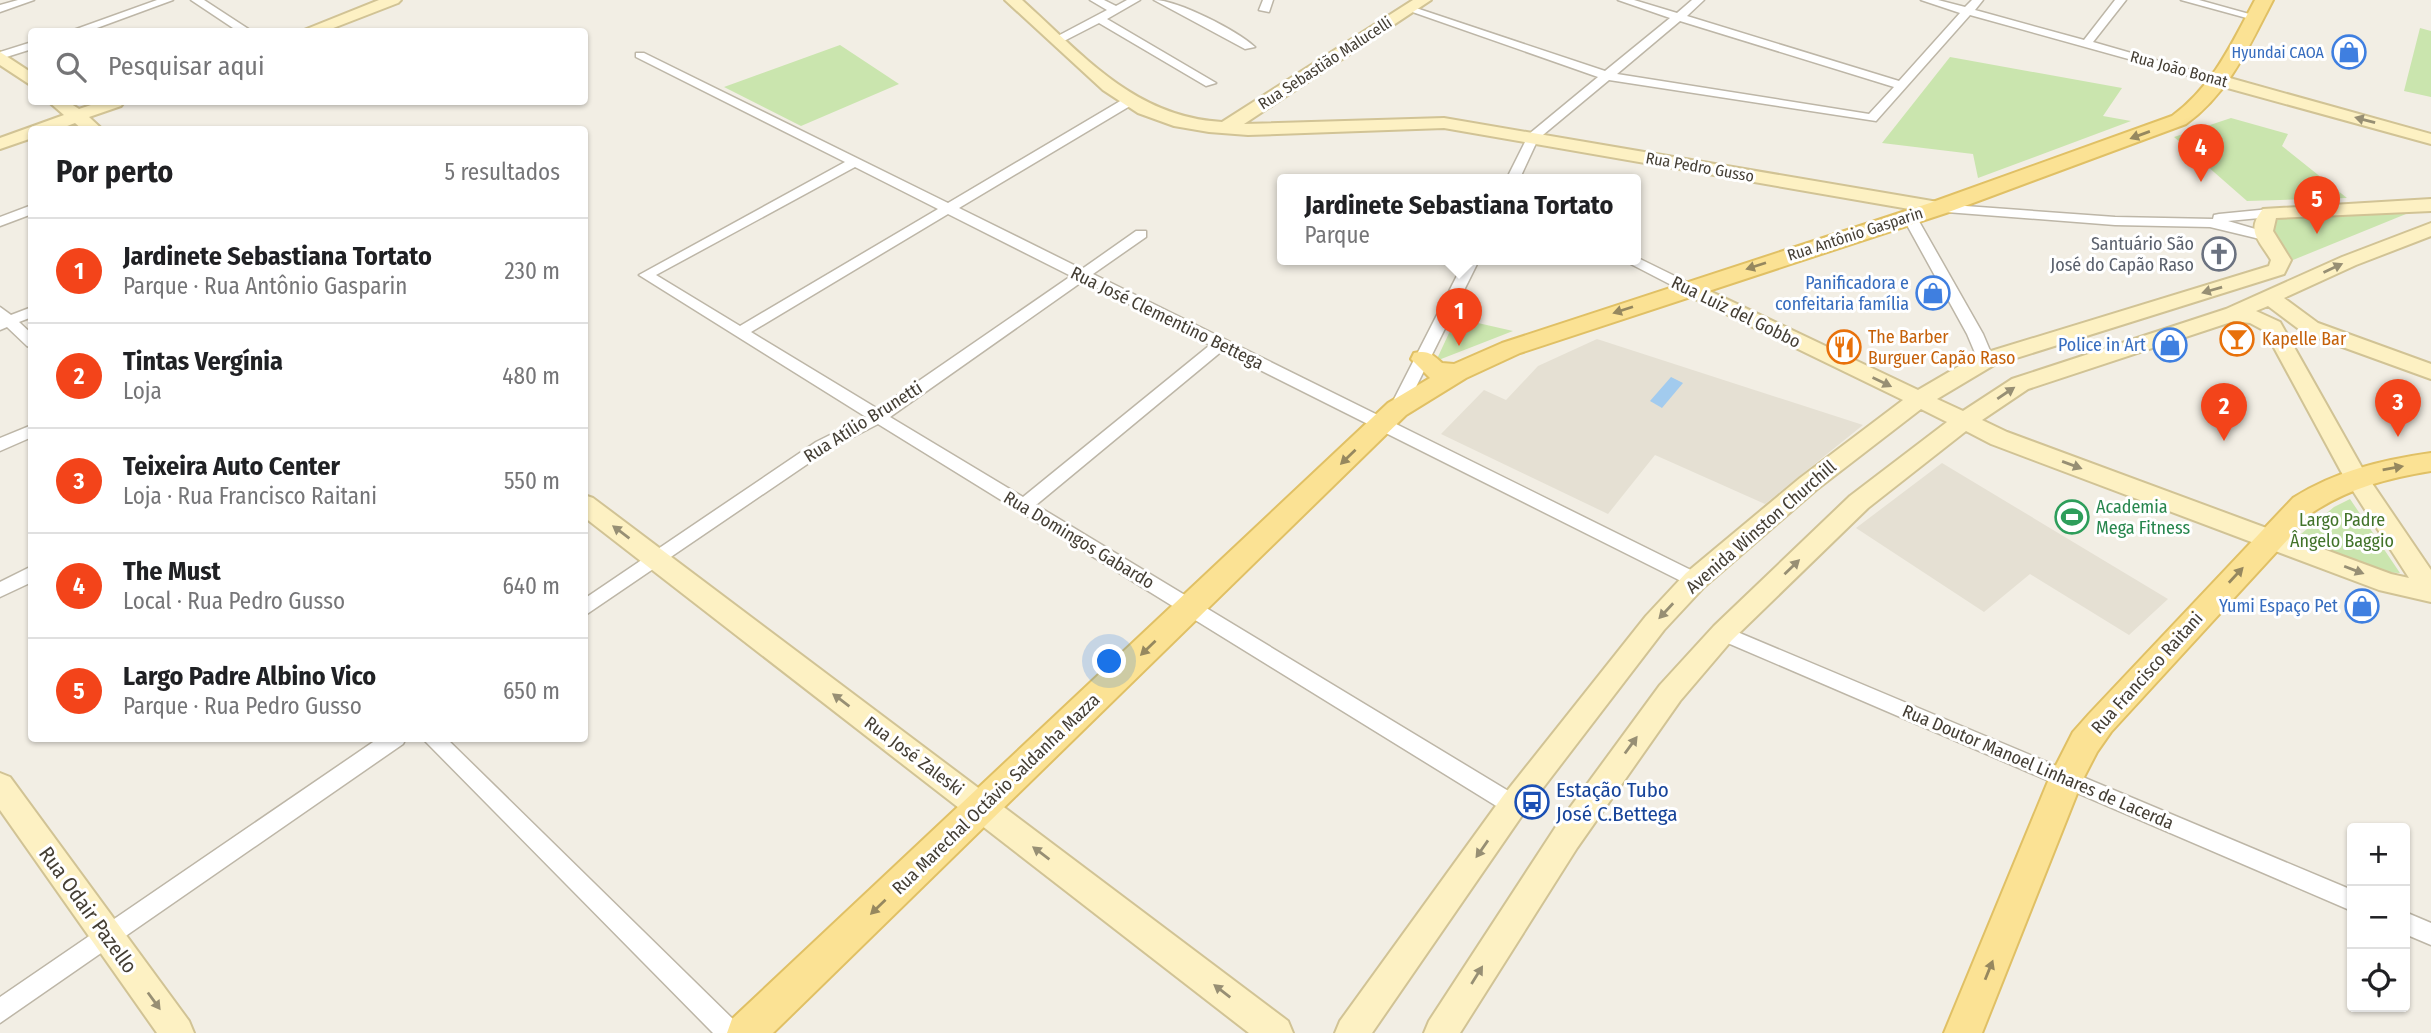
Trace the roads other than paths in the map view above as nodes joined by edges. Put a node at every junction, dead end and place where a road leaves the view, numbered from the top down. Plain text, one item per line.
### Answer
1 (29, 0) edge
2 (168, 0) edge
3 (196, 0) edge
4 (393, 0) edge
5 (1013, 0) edge
6 (1095, 0) edge
7 (1135, 0) edge
8 (1159, 0) edge
9 (1623, 0) edge
10 (1699, 0) edge
11 (1927, 0) edge
12 (1978, 0) edge
13 (2121, 0) edge
14 (2186, 0) edge
15 (1416, 5) edge
16 (0, 9) edge
17 (2259, 9) edge
18 (1116, 10) junction
19 (1968, 11) junction
20 (1678, 17) junction
21 (1100, 19) junction
22 (85, 28) edge
23 (242, 28) edge
24 (318, 28) edge
25 (1058, 40) junction
26 (2086, 44) junction
27 (28, 46) edge
28 (1249, 47) dead end
29 (640, 55) dead end
30 (0, 56) edge
31 (1607, 76) junction
32 (28, 78) edge
33 (2219, 80) junction
34 (1210, 83) dead end
35 (1901, 85) junction
36 (1130, 100) junction
37 (62, 105) edge
38 (107, 105) edge
39 (77, 116) junction
40 (50, 126) edge
41 (90, 126) edge
42 (1227, 127) junction
43 (28, 134) edge
44 (1533, 137) junction
45 (2431, 139) edge
46 (0, 144) edge
47 (855, 162) junction
48 (1515, 174) edge
49 (2430, 206) edge
50 (948, 208) junction
51 (1938, 208) junction
52 (28, 211) edge
53 (2270, 213) junction
54 (1909, 216) junction
55 (0, 222) edge
56 (2173, 222) junction
57 (2431, 229) edge
58 (1141, 234) dead end
59 (2264, 236) junction
60 (1470, 265) edge
61 (1640, 265) edge
62 (1082, 275) junction
63 (1688, 288) junction
64 (2272, 298) junction
65 (28, 313) edge
66 (2233, 314) junction
67 (3, 319) edge
68 (2273, 327) junction
69 (2311, 328) junction
70 (740, 332) junction
71 (1975, 334) junction
72 (28, 340) edge
73 (1221, 344) junction
74 (2017, 350) junction
75 (1423, 359) junction
76 (1986, 359) junction
77 (1457, 372) junction
78 (2431, 372) edge
79 (1918, 400) junction
80 (878, 417) junction
81 (1390, 417) junction
82 (1963, 422) junction
83 (28, 432) edge
84 (0, 445) edge
85 (2431, 462) edge
86 (2356, 477) junction
87 (1024, 506) junction
88 (588, 507) edge
89 (2270, 538) junction
90 (657, 559) junction
91 (28, 575) edge
92 (1695, 580) junction
93 (0, 590) edge
94 (2431, 591) edge
95 (588, 606) edge
96 (1190, 608) junction
97 (1723, 633) junction
98 (390, 742) edge
99 (436, 742) edge
100 (2066, 779) junction
101 (0, 786) edge
102 (1513, 805) junction
103 (981, 807) junction
104 (2347, 899) edge
105 (2410, 925) edge
106 (2431, 934) edge
107 (107, 937) junction
108 (0, 1011) edge
109 (177, 1033) edge
110 (730, 1033) edge
111 (746, 1033) edge
112 (1276, 1033) edge
113 (1352, 1033) edge
114 (1441, 1033) edge
115 (1963, 1033) edge

1 - 16 street
2 - 22 street
3 - 23 street
4 - 24 street
5 - 25 street, Rua Pedro Gusso
6 - 18 street
7 - 18 street
8 - 28 street
9 - 20 street
10 - 20 street
11 - 19 street, Rua João Bonat
12 - 19 street
13 - 26 street
14 - 17 street
15 - 31 street
15 - 42 street, Rua Sebastião Malucelli
17 - 33 main road, Rua Antônio Gasparin
18 - 21 street
19 - 26 street, Rua João Bonat
19 - 35 street
20 - 31 street
20 - 35 street
21 - 25 street
21 - 34 street
25 - 36 street, Rua Pedro Gusso
26 - 33 street, Rua João Bonat
27 - 30 street
29 - 47 street, Rua José Clementino Bettega
30 - 32 street
31 - 35 street
31 - 44 street
45 -> 33 street, Rua João Bonat
33 -> 51 main road, Rua Antônio Gasparin
36 - 42 street, Rua Pedro Gusso
36 - 50 street
37 - 39 street
38 - 39 street
39 - 40 street
39 - 41 street
42 - 44 street, Rua Pedro Gusso
43 - 46 street
44 - 48 street
44 - 51 street, Rua Pedro Gusso
47 - 50 street, Rua José Clementino Bettega
47 - 70 street, Rua Domingos Gabardo
49 - 53 street, Rua Pedro Gusso
50 - 62 street, Rua José Clementino Bettega
50 - 70 street
51 - 54 main road, Rua Antônio Gasparin
51 - 56 street, Rua Pedro Gusso
52 - 55 street
53 - 56 street, Rua Pedro Gusso
53 - 59 street
54 -> 63 main road, Rua Antônio Gasparin
54 - 71 street
56 - 59 street, Rua Pedro Gusso
64 -> 57 street
58 - 62 street, Rua Atílio Brunetti
59 -> 74 street, Avenida Winston Churchill
60 - 75 street
61 - 63 street, Rua Luiz del Gobbo
62 - 73 street, Rua José Clementino Bettega
62 - 80 street, Rua Atílio Brunetti
63 -> 77 main road, Rua Antônio Gasparin
63 -> 79 street, Rua Luiz del Gobbo
64 - 66 street
64 - 69 street
65 - 67 street
66 - 68 street
82 -> 66 street
67 - 72 street
68 - 69 street
68 - 86 street
69 - 78 street
70 - 80 street, Rua Domingos Gabardo
71 - 74 street
71 - 76 street
73 - 81 street, Rua José Clementino Bettega
73 - 87 street
74 - 76 street, Avenida Winston Churchill
75 - 77 main road
75 - 81 street
76 - 79 street, Avenida Winston Churchill
77 - 81 main road, Rua Antônio Gasparin
79 - 82 street, Rua Luiz del Gobbo
79 - 92 street, Avenida Winston Churchill
80 - 87 street, Rua Domingos Gabardo
80 - 90 street, Rua Atílio Brunetti
81 - 92 street, Rua José Clementino Bettega
81 -> 96 main road, Rua Marechal Octávio Saldanha Mazza
82 -> 89 street, Rua Luiz del Gobbo
97 -> 82 street
83 - 84 street
86 -> 85 main road, Rua Francisco Raitani
86 - 89 main road, Rua Francisco Raitani
86 - 94 street
87 - 96 street, Rua Domingos Gabardo
90 -> 88 street, Rua José Zaleski
89 -> 94 street, Rua Luiz del Gobbo
100 -> 89 main road, Rua Francisco Raitani
90 - 95 street, Rua Atílio Brunetti
103 -> 90 street, Rua José Zaleski
91 - 93 street
92 -> 102 street, Avenida Winston Churchill
96 - 102 street, Rua Domingos Gabardo
96 -> 103 main road, Rua Marechal Octávio Saldanha Mazza
97 - 100 street, Rua Doutor Manoel Linhares de Lacerda
114 -> 97 street
98 - 107 street
99 - 110 street
100 - 104 street, Rua Doutor Manoel Linhares de Lacerda
115 -> 100 main road, Rua Francisco Raitani
101 - 107 street, Rua Odair Pazello
102 -> 113 street, Avenida Winston Churchill
103 -> 111 main road, Rua Marechal Octávio Saldanha Mazza
112 -> 103 street, Rua José Zaleski
105 - 106 street
107 - 108 street
107 -> 109 street, Rua Odair Pazello

